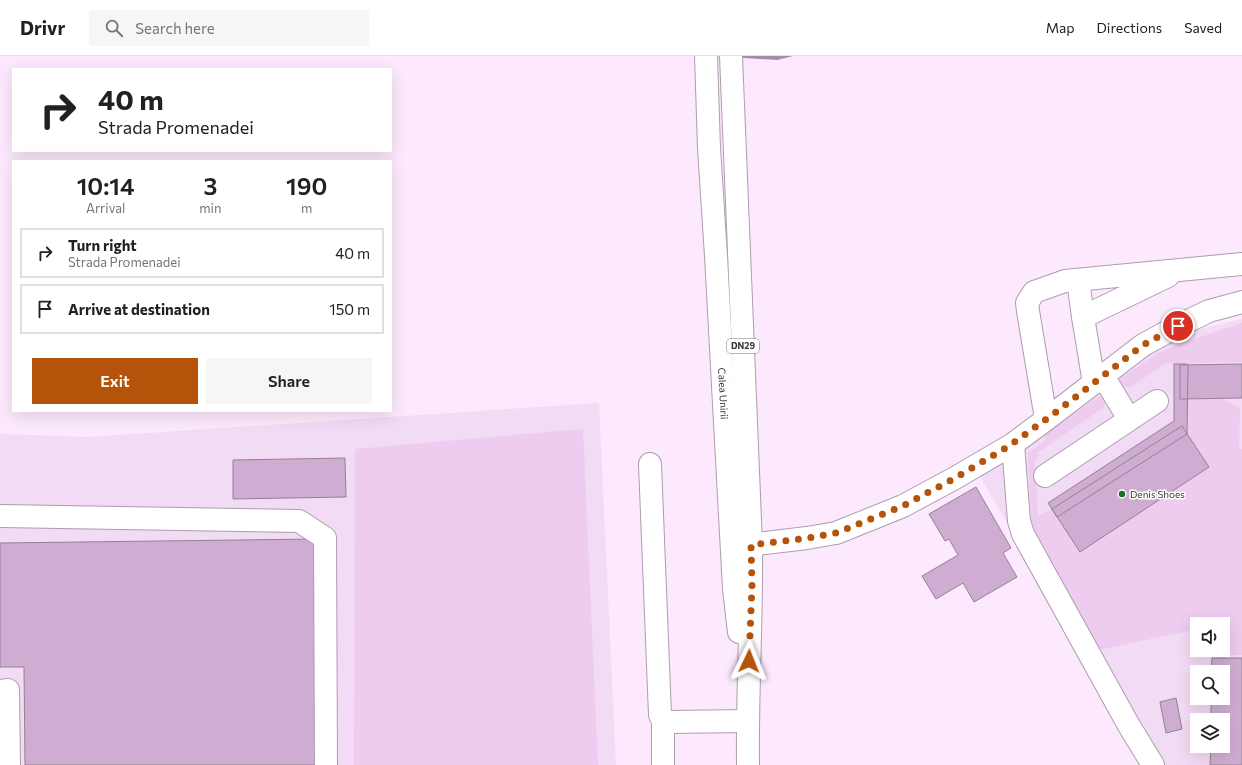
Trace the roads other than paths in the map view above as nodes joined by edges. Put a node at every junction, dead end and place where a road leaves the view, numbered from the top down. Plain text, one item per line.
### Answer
1 (706, 56) edge
2 (731, 56) edge
3 (1242, 264) edge
4 (1182, 269) junction
5 (1078, 280) junction
6 (1242, 302) edge
7 (1083, 318) junction
8 (1098, 380) junction
9 (1157, 401) dead end
10 (1046, 419) junction
11 (1129, 419) junction
12 (1013, 444) junction
13 (650, 464) dead end
14 (1045, 476) dead end
15 (0, 516) edge
16 (742, 546) junction
17 (0, 690) edge
18 (748, 714) junction
19 (663, 721) junction
20 (9, 765) edge
21 (326, 765) edge
22 (663, 765) edge
23 (748, 765) edge
24 (1153, 765) edge

1 - 16 main road, Calea Unirii / DN29
2 - 16 main road, Calea Unirii / DN29
3 - 4 main road
4 - 5 main road
4 - 7 main road
5 - 7 main road
5 - 10 main road
6 - 8 main road
7 - 8 main road
8 - 10 main road
8 - 11 main road
9 - 11 main road
10 - 12 main road
11 - 14 main road
12 - 16 main road
12 - 24 main road
13 - 19 main road
15 - 21 main road
16 - 18 main road, Calea Unirii / DN29
17 - 20 main road
18 - 19 main road
18 - 23 main road, Calea Unirii / DN29
19 - 22 main road

